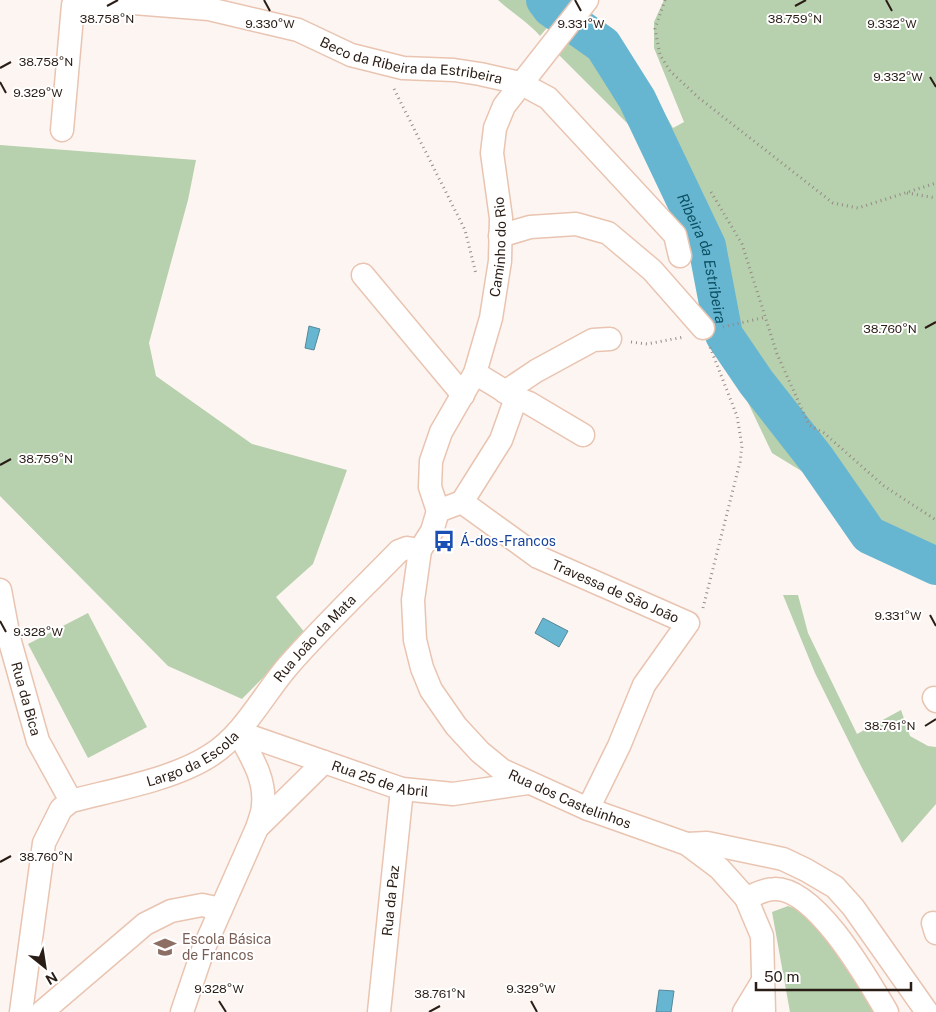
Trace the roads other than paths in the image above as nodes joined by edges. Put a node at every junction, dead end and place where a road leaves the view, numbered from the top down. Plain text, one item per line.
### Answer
1 (582, 6) edge
2 (520, 84) junction
3 (62, 130) dead end
4 (500, 236) junction
5 (680, 256) dead end
6 (363, 275) dead end
7 (703, 331) road end
8 (610, 339) dead end
9 (476, 373) junction
10 (463, 395) junction
11 (511, 395) junction
12 (584, 435) dead end
13 (462, 502) junction
14 (438, 511) junction
15 (410, 550) junction
16 (0, 590) edge
17 (4, 638) edge
18 (238, 732) junction
19 (324, 762) junction
20 (528, 783) junction
21 (402, 789) junction
22 (71, 802) junction
23 (588, 809) junction
24 (257, 828) junction
25 (687, 844) junction
26 (746, 898) junction
27 (221, 909) junction
28 (764, 979) junction
29 (21, 1012) edge
30 (42, 1012) edge
31 (182, 1012) edge
32 (380, 1012) edge
33 (744, 1012) edge
34 (764, 1012) edge
35 (887, 1012) edge
36 (927, 1012) edge

1 - 2 street, Caminho do Rio
2 - 3 street, Beco da Ribeira da Estribeira
2 - 4 street, Caminho do Rio
2 - 5 street, Beco da Ribeira da Estribeira
4 - 7 street
4 - 9 street, Caminho do Rio
6 - 10 street
8 - 11 street
9 - 10 street, Caminho do Rio
9 - 11 street
10 - 14 street, Caminho do Rio
11 - 12 street
11 - 13 street
13 - 14 street
13 - 23 street, Travessa de São João
14 - 15 street
15 - 18 street, Rua João da Mata
15 - 20 street, Rua dos Castelinhos
16 - 17 street, Rua da Bica
17 - 22 street, Rua da Bica
18 - 19 street, Rua 25 de Abril
18 - 22 street, Largo da Escola
18 - 24 street, Largo da Escola
19 - 21 street, Rua 25 de Abril
19 - 24 street
20 - 21 street, Rua 25 de Abril
20 - 23 street, Rua dos Castelinhos
21 - 32 street, Rua da Paz
22 - 29 street
23 - 25 street, Rua dos Castelinhos
24 - 27 street
25 - 26 street, Rua dos Castelinhos
25 - 36 street
26 - 28 street, Rua dos Castelinhos
26 - 35 street
27 - 30 street
27 - 31 street
28 - 33 street
28 - 34 street, Rua dos Castelinhos

